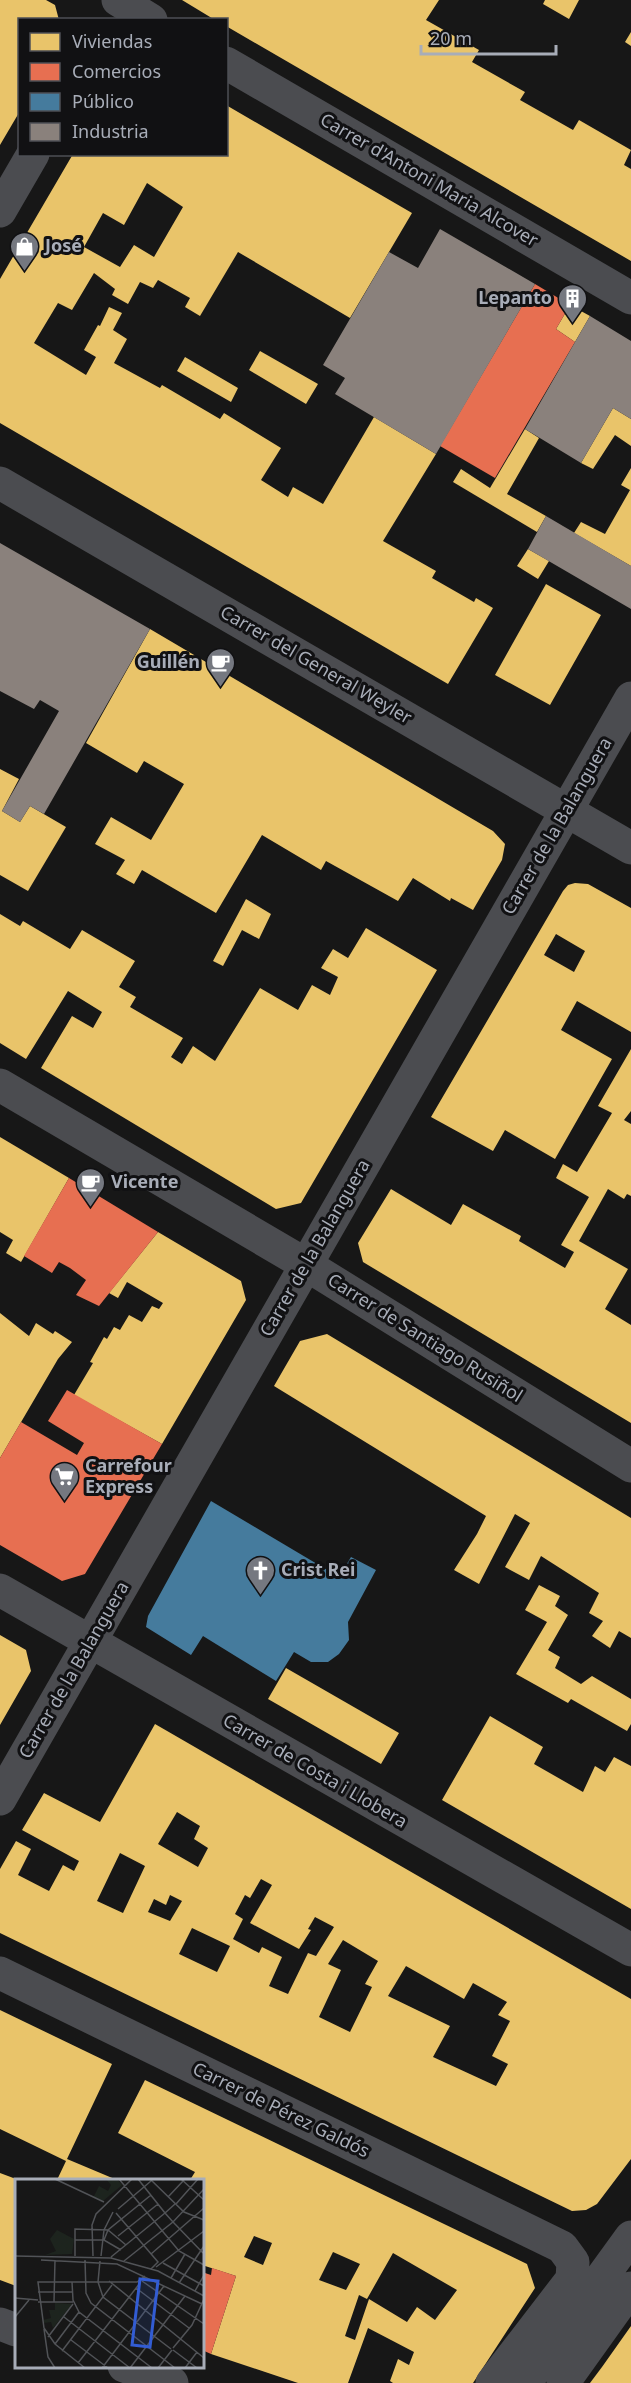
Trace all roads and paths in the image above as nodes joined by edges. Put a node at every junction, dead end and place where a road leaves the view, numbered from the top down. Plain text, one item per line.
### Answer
1 (118, 5) edge
2 (147, 18) edge
3 (228, 64) edge
4 (32, 156) edge
5 (0, 212) edge
6 (631, 298) edge
7 (0, 483) edge
8 (631, 698) edge
9 (566, 810) junction
10 (631, 848) edge
11 (0, 1085) edge
12 (305, 1264) junction
13 (631, 1466) edge
14 (0, 1590) edge
15 (90, 1643) junction
16 (0, 1799) edge
17 (631, 1950) edge
18 (0, 1973) edge
19 (631, 2237) edge
20 (631, 2288) edge
21 (0, 2324) edge
22 (15, 2330) edge
23 (127, 2368) edge
24 (172, 2383) edge
25 (492, 2383) edge
26 (525, 2383) edge
27 (563, 2383) edge

1 - 2 street
3 - 6 street, Carrer d'Antoni Maria Alcover
4 - 5 street
7 - 9 street, Carrer del General Weyler
8 - 9 street, Carrer de la Balanguera
9 - 10 street, Carrer del General Weyler
9 - 12 street, Carrer de la Balanguera
11 - 12 street, Carrer de Santiago Rusiñol
12 - 13 street, Carrer de Santiago Rusiñol
12 - 15 street, Carrer de la Balanguera
14 - 15 street, Carrer de Costa i Llobera
15 - 16 street, Carrer de la Balanguera
15 - 17 street, Carrer de Costa i Llobera
18 - 25 street, Carrer de Pérez Galdós
19 - 26 street
20 - 27 street
21 - 22 street
23 - 24 street

